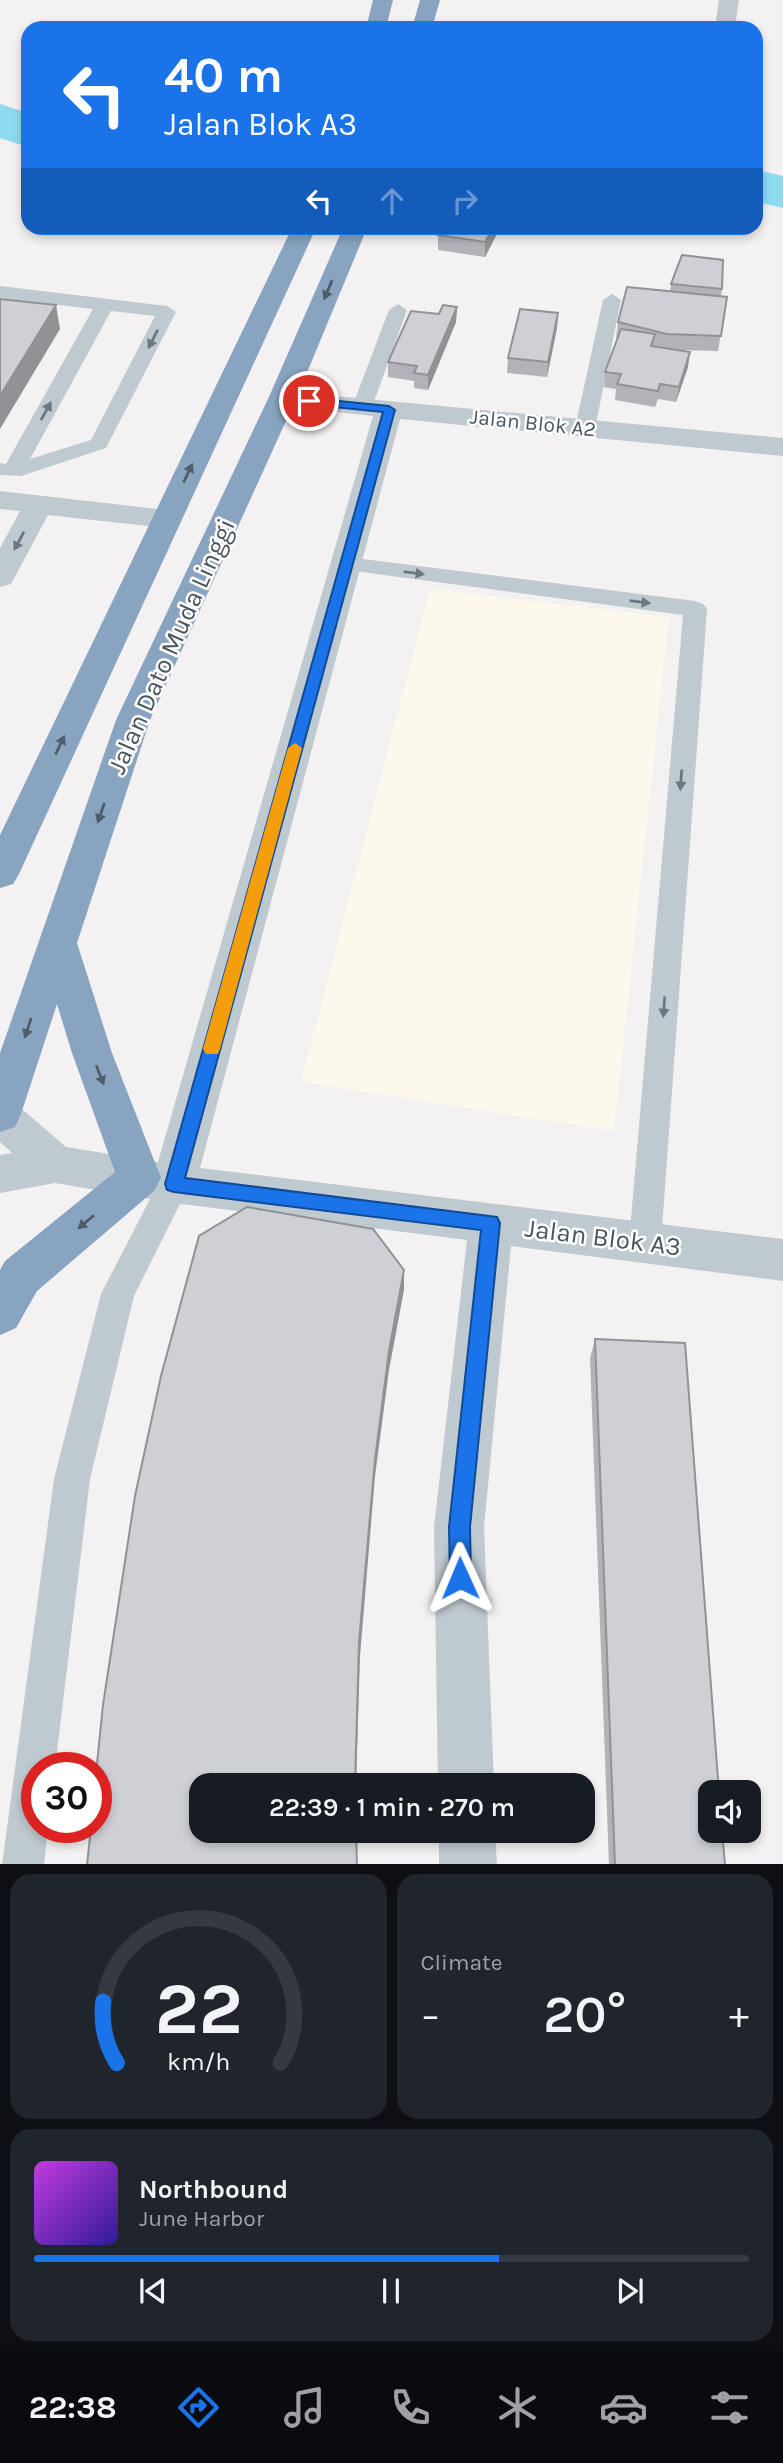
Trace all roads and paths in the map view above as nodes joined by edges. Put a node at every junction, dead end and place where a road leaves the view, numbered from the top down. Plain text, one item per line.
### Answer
1 (383, 0) edge
2 (430, 0) edge
3 (729, 0) edge
4 (378, 21) edge
5 (424, 21) edge
6 (726, 21) edge
7 (301, 235) edge
8 (352, 235) edge
9 (0, 292) edge
10 (612, 300) dead end
11 (105, 304) junction
12 (398, 310) dead end
13 (282, 399) junction
14 (376, 408) junction
15 (585, 428) junction
16 (31, 437) junction
17 (99, 444) junction
18 (783, 447) edge
19 (6, 470) edge
20 (0, 500) edge
21 (39, 504) junction
22 (166, 519) junction
23 (346, 564) junction
24 (0, 577) edge
25 (31, 805) junction
26 (0, 831) edge
27 (0, 874) edge
28 (57, 940) junction
29 (0, 1115) edge
30 (55, 1164) junction
31 (0, 1174) edge
32 (156, 1181) junction
33 (491, 1223) junction
34 (645, 1242) junction
35 (783, 1260) edge
36 (0, 1313) edge
37 (466, 1773) edge
38 (467, 1843) edge
39 (23, 1864) edge
40 (467, 1864) edge

1 - 4 highway
2 - 5 highway
3 - 6 street
22 -> 7 highway
8 -> 13 highway, Jalan Dato Muda Linggi
9 - 11 lane
10 - 15 lane
16 -> 11 lane
11 -> 17 lane
12 - 14 lane
13 - 14 street, Jalan Blok A2
13 -> 28 highway, Jalan Dato Muda Linggi
14 - 15 street, Jalan Blok A2
14 - 23 street
15 - 18 street, Jalan Blok A2
16 - 17 lane
16 - 19 lane
17 - 19 lane
20 - 21 street
21 - 22 street
21 -> 24 street
25 -> 22 highway
23 - 32 street
23 -> 34 lane
25 - 26 street
25 - 27 highway
28 -> 29 highway, Jalan Dato Muda Linggi
28 -> 32 highway
29 - 30 street
30 - 31 street
30 - 32 street, Jalan Blok A3
32 - 33 street, Jalan Blok A3
32 -> 36 highway
32 - 39 lane
33 - 34 street, Jalan Blok A3
33 - 37 street
34 - 35 street, Jalan Blok A3
38 - 40 street

